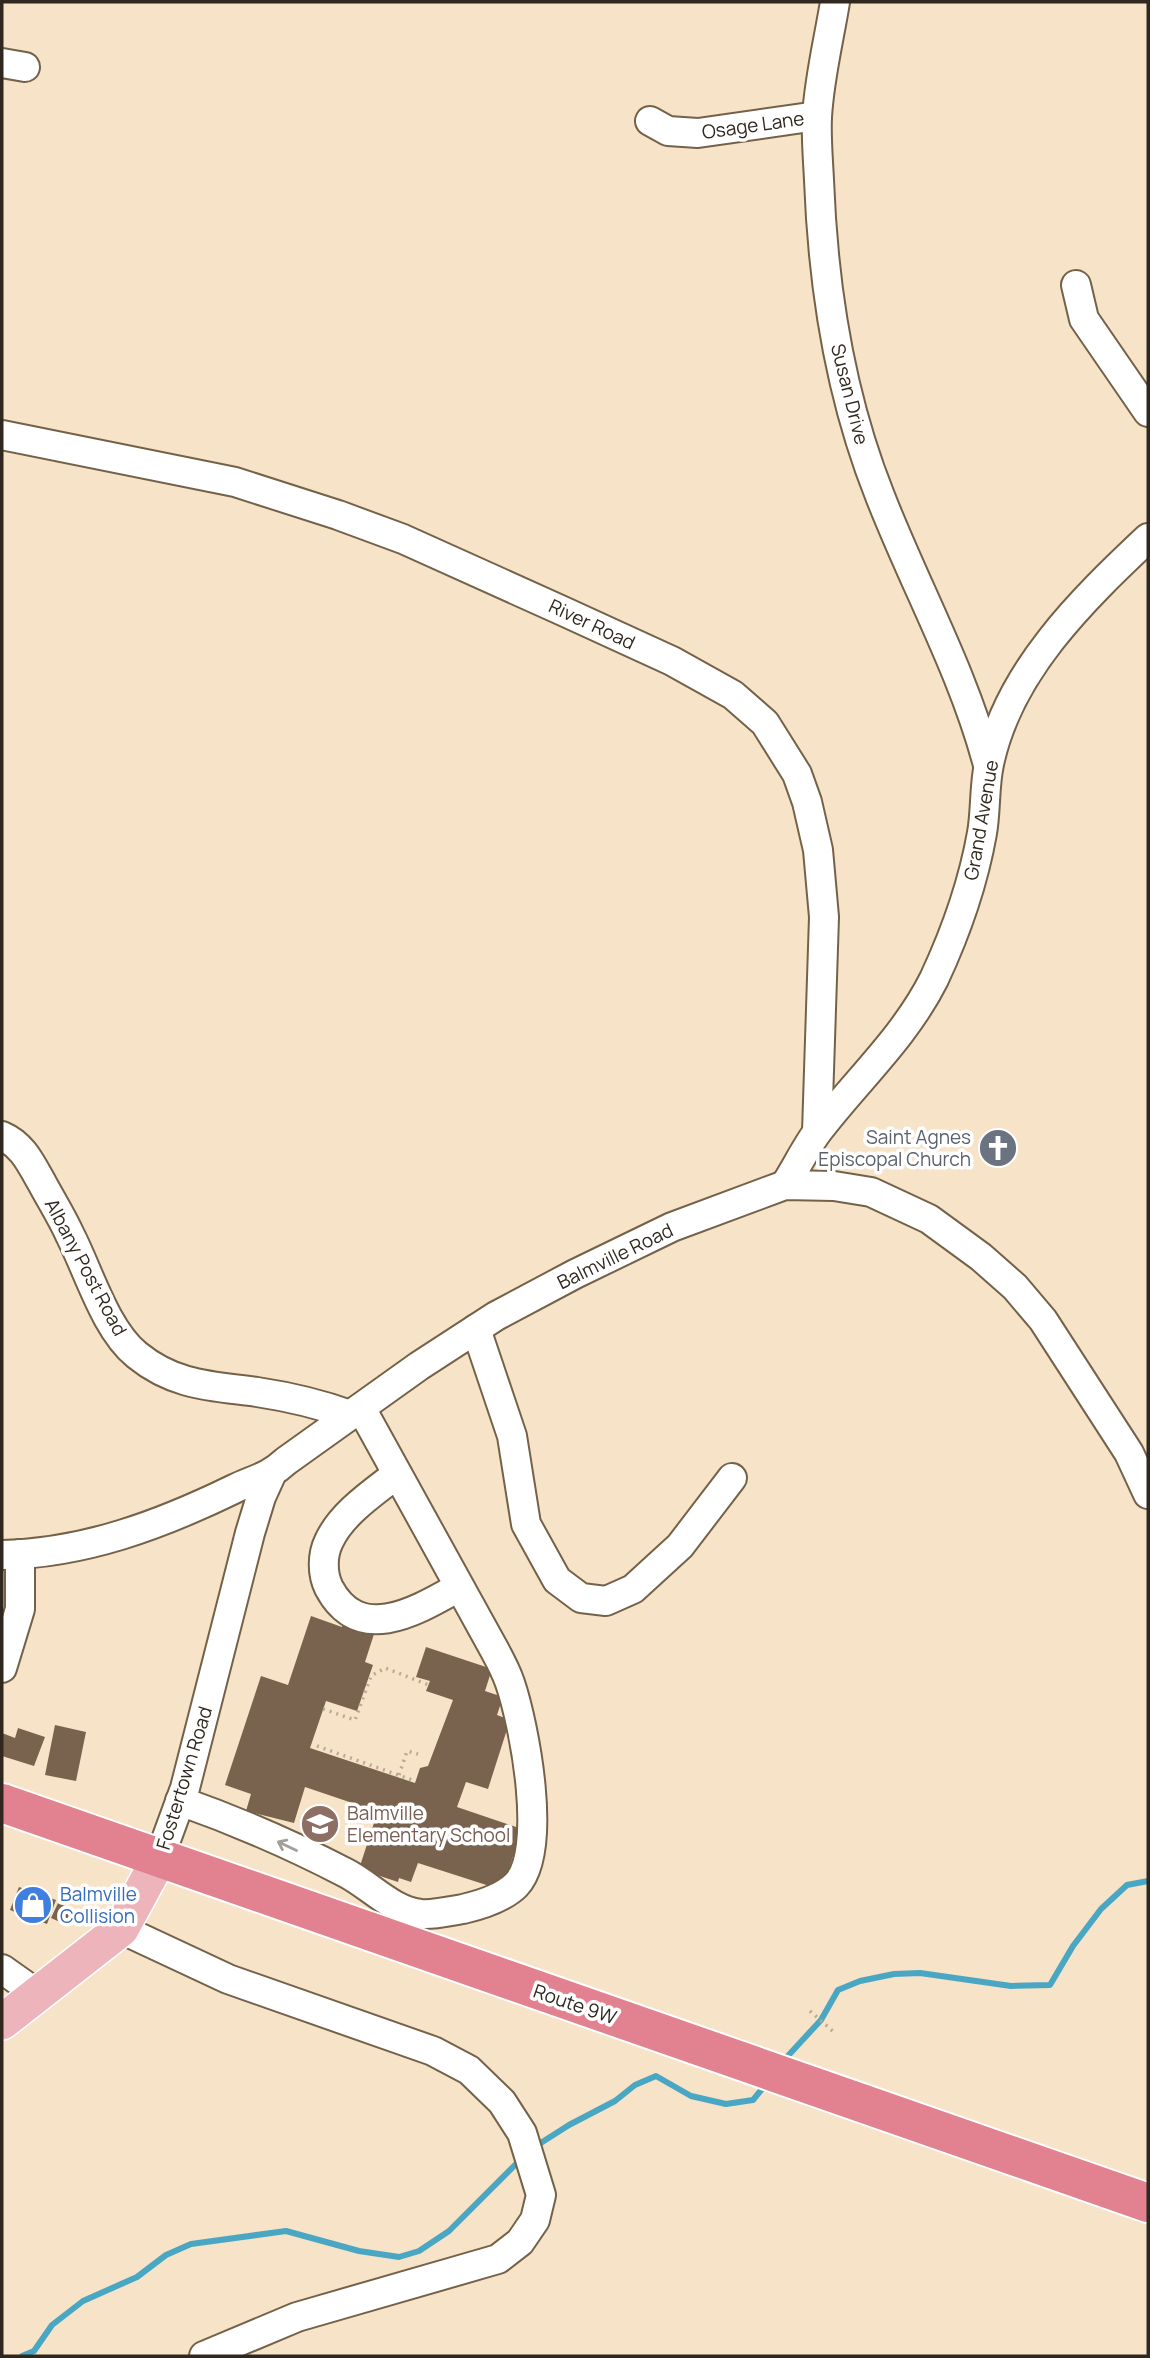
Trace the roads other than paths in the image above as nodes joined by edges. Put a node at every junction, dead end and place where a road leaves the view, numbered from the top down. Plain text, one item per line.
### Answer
1 (835, 2) edge
2 (817, 116) junction
3 (650, 121) dead end
4 (1076, 285) dead end
5 (1148, 412) edge
6 (2, 435) edge
7 (1148, 538) edge
8 (988, 765) junction
9 (817, 1132) junction
10 (2, 1136) edge
11 (785, 1185) junction
12 (476, 1329) junction
13 (356, 1412) junction
14 (397, 1474) junction
15 (271, 1475) junction
16 (732, 1478) dead end
17 (1148, 1494) edge
18 (11, 1554) edge
19 (459, 1587) junction
20 (2, 1668) edge
21 (180, 1801) junction
22 (2, 1804) edge
23 (159, 1859) junction
24 (121, 1929) junction
25 (2, 1969) edge
26 (34, 1995) junction
27 (2, 2022) edge
28 (1148, 2203) edge
29 (204, 2356) edge

1 - 2 street, Susan Drive
2 - 3 street, Osage Lane
2 - 8 street, Susan Drive
4 - 5 street
6 - 9 street, River Road
7 - 8 street, Grand Avenue
8 - 9 street, Grand Avenue
9 - 11 street, Grand Avenue
10 - 13 street, Albany Post Road
11 - 12 street, Balmville Road
11 - 17 street, Balmville Road
12 - 13 street, Balmville Road
12 - 16 street
13 - 14 street
13 - 15 street, Balmville Road
14 - 19 street
14 - 19 street
15 - 18 street, Balmville Road
15 - 21 street, Fostertown Road
18 - 20 street
19 -> 21 street
21 - 23 street, Fostertown Road
22 - 23 highway, Route 9W
23 - 24 main road, Fostertown Road
23 - 28 highway, Route 9W
24 - 26 main road, Fostertown Road
24 - 29 street
25 - 26 street
26 - 27 main road, Fostertown Road

